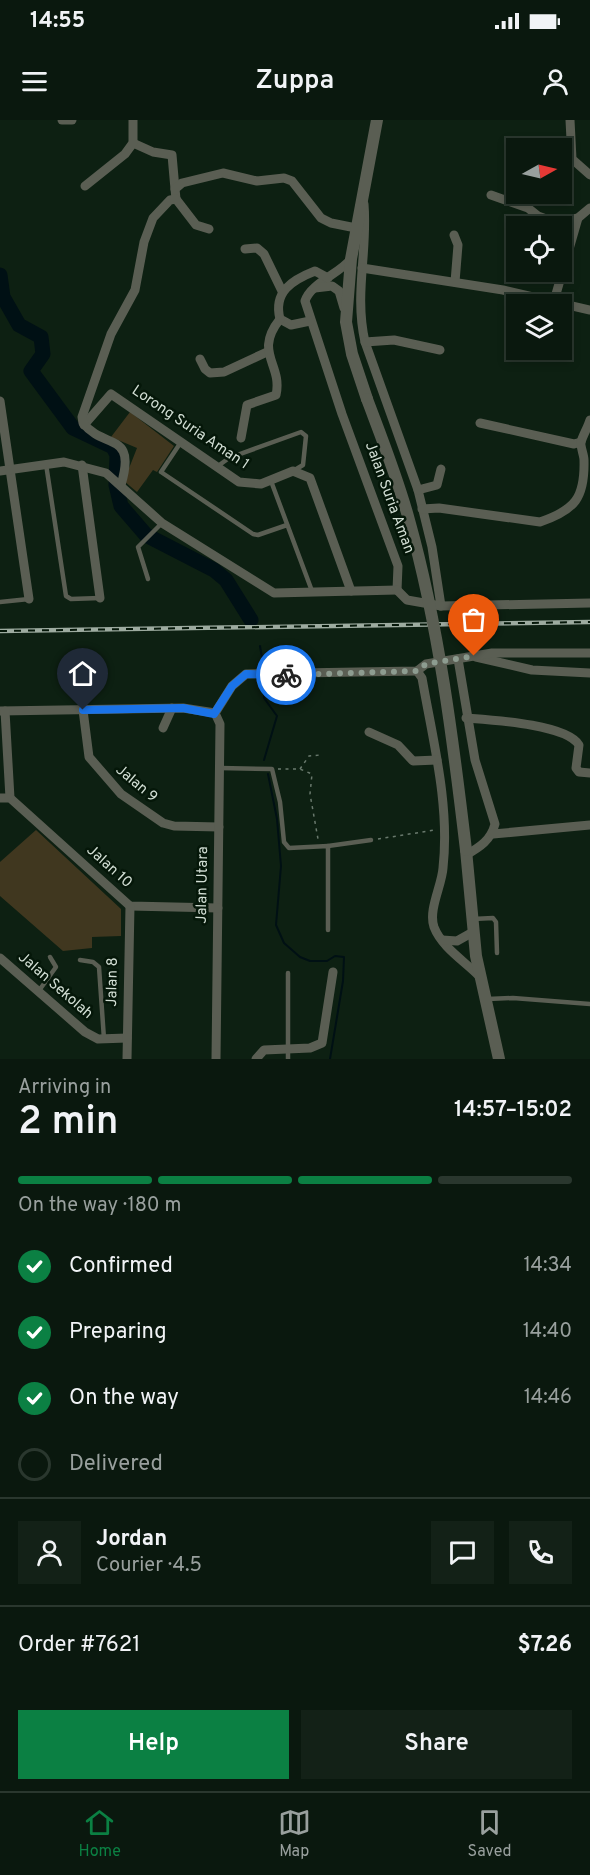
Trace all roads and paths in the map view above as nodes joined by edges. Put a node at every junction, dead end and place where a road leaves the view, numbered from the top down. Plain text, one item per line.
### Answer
1 (62, 120) edge
2 (72, 120) edge
3 (133, 120) edge
4 (377, 120) edge
5 (570, 120) edge
6 (134, 143) junction
7 (590, 175) edge
8 (85, 186) dead end
9 (175, 194) junction
10 (364, 195) junction
11 (491, 195) dead end
12 (590, 208) edge
13 (578, 218) junction
14 (356, 228) junction
15 (209, 229) dead end
16 (454, 235) dead end
17 (245, 249) dead end
18 (351, 259) junction
19 (362, 268) junction
20 (328, 278) junction
21 (455, 282) junction
22 (315, 288) junction
23 (282, 291) junction
24 (518, 294) edge
25 (556, 294) edge
26 (572, 306) edge
27 (590, 310) edge
28 (280, 319) junction
29 (310, 321) junction
30 (346, 322) junction
31 (365, 342) junction
32 (440, 350) dead end
33 (267, 352) junction
34 (200, 359) dead end
35 (0, 401) edge
36 (590, 420) edge
37 (480, 423) dead end
38 (84, 424) junction
39 (241, 438) dead end
40 (181, 442) junction
41 (581, 442) junction
42 (46, 464) junction
43 (82, 465) junction
44 (217, 467) junction
45 (441, 469) dead end
46 (5, 470) edge
47 (293, 471) junction
48 (271, 481) junction
49 (121, 485) junction
50 (418, 490) junction
51 (422, 509) junction
52 (162, 523) junction
53 (287, 525) junction
54 (148, 579) dead end
55 (397, 590) junction
56 (351, 591) junction
57 (312, 592) junction
58 (100, 598) joint
59 (29, 599) joint
60 (0, 602) edge
61 (590, 603) edge
62 (441, 606) junction
63 (590, 653) edge
64 (474, 656) junction
65 (458, 658) junction
66 (417, 671) junction
67 (590, 673) edge
68 (172, 708) junction
69 (83, 710) junction
70 (2, 711) edge
71 (214, 714) junction
72 (466, 718) junction
73 (163, 728) dead end
74 (369, 732) dead end
75 (320, 755) dead end
76 (437, 760) junction
77 (220, 768) junction
78 (272, 769) junction
79 (300, 769) junction
80 (590, 773) edge
81 (5, 798) edge
82 (590, 825) edge
83 (219, 827) junction
84 (446, 828) junction
85 (492, 834) junction
86 (371, 840) joint
87 (328, 846) junction
88 (319, 847) junction
89 (466, 852) junction
90 (129, 906) junction
91 (218, 908) junction
92 (473, 919) junction
93 (328, 930) dead end
94 (473, 932) junction
95 (442, 940) junction
96 (497, 953) dead end
97 (50, 957) dead end
98 (1, 960) edge
99 (80, 960) dead end
100 (333, 972) dead end
101 (288, 973) dead end
102 (480, 977) junction
103 (38, 992) junction
104 (485, 999) junction
105 (590, 1004) edge
106 (104, 1038) junction
107 (127, 1038) junction
108 (288, 1054) edge
109 (127, 1059) edge
110 (216, 1059) edge
111 (256, 1059) edge
112 (498, 1059) edge

1 - 2 street
3 - 6 street
4 - 10 street
5 - 7 street
6 - 8 street
6 - 9 street
9 - 14 street
9 - 15 street
9 - 38 street
10 - 14 street
10 - 19 street
11 - 13 street
12 - 13 street
13 - 25 street
14 - 18 street
16 - 21 street
17 - 23 street
18 - 20 street
18 - 30 street
19 - 21 street
19 - 31 street
20 - 22 street
20 - 23 street
21 - 24 street
22 - 29 street, Jalan Suria Aman
22 - 30 street
23 - 28 street
26 - 27 street
28 - 29 street
28 - 33 street
29 - 55 street, Jalan Suria Aman
30 - 89 street, bridge
31 - 32 street
31 - 50 street
33 - 34 street
33 - 39 street
35 - 46 street
36 - 41 street
37 - 41 street
38 - 40 street, Lorong Suria Aman 1
38 - 49 street
40 - 44 street, Lorong Suria Aman 1
40 - 53 lane
41 - 51 street
42 - 43 street
42 - 46 street
42 - 58 lane
43 - 49 street
43 - 58 street
44 - 47 lane
44 - 48 street, Lorong Suria Aman 1
45 - 50 street
46 - 59 street
47 - 48 street, Lorong Suria Aman 1
47 - 56 street
48 - 53 lane
49 - 52 street
50 - 51 street
51 - 62 street
52 - 54 lane
52 - 57 street
53 - 57 lane
55 - 56 street
55 - 62 street
56 - 57 street
59 - 60 lane
61 - 62 street
63 - 64 street
64 - 65 street
64 - 67 street
65 - 66 street
65 - 72 street
66 - 71 street
66 - 76 street
68 - 69 street
68 - 71 street
68 - 73 street
69 - 70 street
69 - 83 street, Jalan 9
70 - 81 street
71 - 77 street, Jalan Utara
72 - 80 street
72 - 85 street
74 - 76 street
75 - 79 path
76 - 84 street
77 - 78 lane
77 - 83 street, Jalan Utara
78 - 79 path
78 - 88 lane
79 - 88 path
81 - 90 street, Jalan 10
82 - 85 street
83 - 91 street, Jalan Utara
84 - 86 path
84 - 95 street
85 - 89 street
86 - 87 lane
87 - 88 lane
87 - 93 lane
89 - 92 street
90 - 91 street, Jalan 10
90 - 107 street, Jalan 8
91 - 110 street, Jalan Utara
92 - 94 street
92 - 96 lane
94 - 95 street
94 - 102 street
95 - 102 street
97 - 103 lane
98 - 103 street, Jalan Sekolah
99 - 106 lane
100 - 108 street
101 - 108 lane
102 - 104 street
103 - 106 street, Jalan Sekolah
104 - 105 lane
104 - 112 street
106 - 107 street, Jalan Sekolah
107 - 109 street, Jalan 8
108 - 111 street

